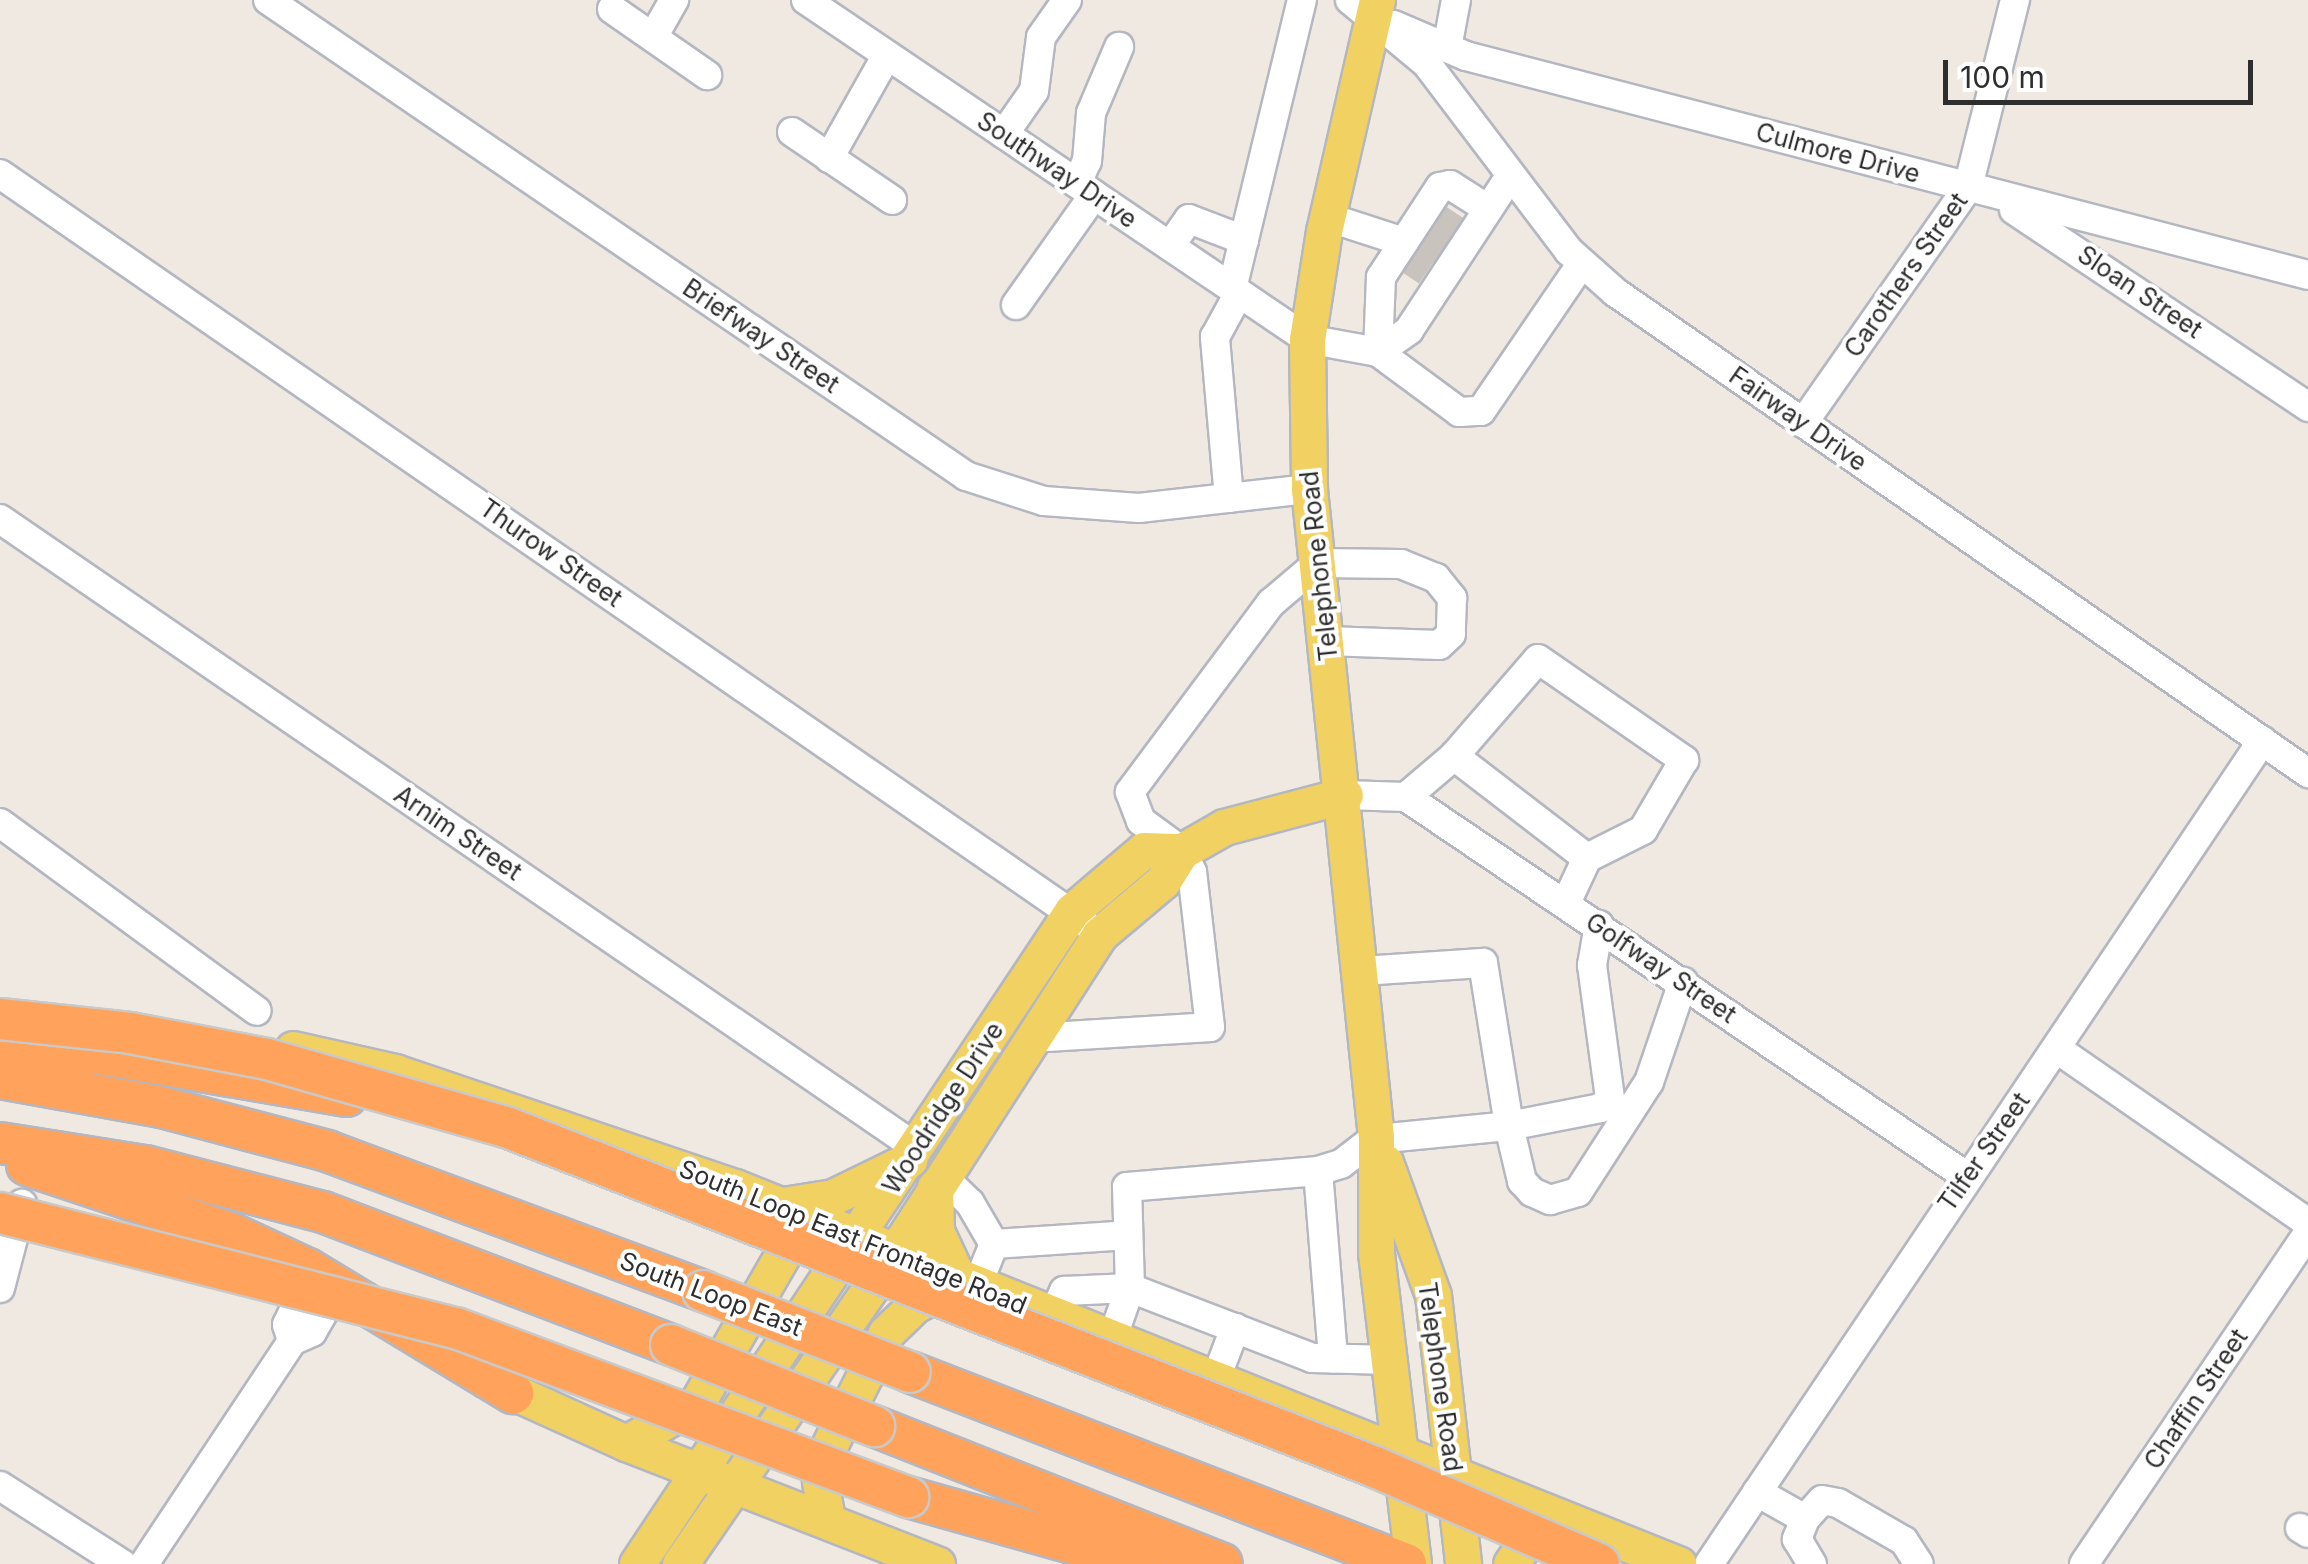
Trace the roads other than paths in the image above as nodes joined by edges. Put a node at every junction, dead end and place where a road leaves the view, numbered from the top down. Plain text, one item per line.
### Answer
1 (268, 0) edge
2 (674, 0) edge
3 (806, 0) edge
4 (1068, 0) edge
5 (1302, 0) edge
6 (1456, 0) edge
7 (2015, 0) edge
8 (1366, 5) edge
9 (612, 9) dead end
10 (840, 9) edge
11 (653, 37) junction
12 (1119, 47) dead end
13 (1447, 48) junction
14 (887, 55) junction
15 (707, 75) dead end
16 (792, 132) dead end
17 (1004, 134) junction
18 (829, 158) junction
19 (0, 174) edge
20 (1510, 176) junction
21 (1968, 187) junction
22 (1086, 189) junction
23 (892, 200) dead end
24 (1488, 209) junction
25 (1327, 217) junction
26 (1244, 240) junction
27 (1430, 244) junction
28 (1170, 246) junction
29 (1582, 263) junction
30 (2308, 275) edge
31 (1236, 291) junction
32 (1016, 305) dead end
33 (1307, 339) junction
34 (1378, 352) junction
35 (2308, 406) edge
36 (1803, 423) junction
37 (1308, 489) junction
38 (1228, 498) junction
39 (0, 518) edge
40 (1318, 564) junction
41 (1327, 640) junction
42 (2262, 741) junction
43 (1454, 756) junction
44 (2308, 773) edge
45 (1345, 794) junction
46 (1406, 798) junction
47 (0, 823) edge
48 (1182, 851) junction
49 (1587, 858) junction
50 (1566, 903) junction
51 (1072, 912) junction
52 (1599, 925) junction
53 (1099, 936) junction
54 (1360, 971) junction
55 (1683, 982) junction
56 (0, 1006) edge
57 (257, 1010) dead end
58 (0, 1019) edge
59 (1032, 1038) junction
60 (0, 1044) edge
61 (2057, 1049) junction
62 (0, 1078) edge
63 (1509, 1126) junction
64 (578, 1132) junction
65 (1377, 1138) junction
66 (0, 1143) edge
67 (913, 1154) junction
68 (0, 1156) edge
69 (1318, 1172) junction
70 (1966, 1176) junction
71 (939, 1181) junction
72 (7, 1206) edge
73 (783, 1206) junction
74 (2308, 1223) edge
75 (2308, 1233) edge
76 (859, 1236) junction
77 (1128, 1236) junction
78 (994, 1244) junction
79 (895, 1252) junction
80 (966, 1281) junction
81 (0, 1288) edge
82 (1130, 1288) junction
83 (316, 1297) junction
84 (1052, 1316) junction
85 (1236, 1328) junction
86 (1112, 1340) junction
87 (1332, 1358) junction
88 (1390, 1360) junction
89 (1214, 1380) junction
90 (513, 1393) junction
91 (626, 1443) junction
92 (1404, 1456) junction
93 (696, 1471) junction
94 (1455, 1475) junction
95 (0, 1486) edge
96 (734, 1486) junction
97 (1756, 1492) junction
98 (827, 1518) junction
99 (1804, 1520) junction
100 (1568, 1522) junction
101 (122, 1564) edge
102 (144, 1564) edge
103 (637, 1564) edge
104 (680, 1564) edge
105 (937, 1564) edge
106 (1148, 1564) edge
107 (1222, 1564) edge
108 (1406, 1564) edge
109 (1414, 1564) edge
110 (1463, 1564) edge
111 (1511, 1564) edge
112 (1599, 1564) edge
113 (1678, 1564) edge
114 (1709, 1564) edge
115 (1812, 1564) edge
116 (1919, 1564) edge
117 (2084, 1564) edge

1 - 38 street, Briefway Street
2 - 11 street
3 - 10 street, Southway Drive
4 - 17 street
5 - 26 street
6 - 13 street
7 - 21 street, Carothers Street
8 - 13 street, Culmore Drive
8 - 20 street, Fairway Drive
8 - 25 main road, Telephone Road
9 - 11 street
10 - 14 street, Southway Drive
11 - 15 street
12 - 22 street
13 - 21 street, Culmore Drive
14 - 17 street, Southway Drive
14 - 18 street
16 - 18 street
17 - 22 street, Southway Drive
18 - 23 street
19 - 51 street, Thurow Street
20 - 24 street
20 - 29 street, Fairway Drive
21 - 30 street, Culmore Drive
21 - 35 street, Sloan Street
21 - 36 street, Carothers Street
22 - 28 street, Southway Drive
22 - 32 street
24 - 27 street
24 - 27 street
25 - 27 street
25 - 33 main road, Telephone Road
26 - 28 street
26 - 31 street
27 - 34 street
27 - 34 street
28 - 31 street, Southway Drive
29 - 34 street
29 - 36 street, Fairway Drive
31 - 33 street, Southway Drive
31 - 38 street
33 - 34 street
33 - 37 main road, Telephone Road
36 - 42 street, Fairway Drive
37 - 38 street, Briefway Street
37 - 40 main road, Telephone Road
39 - 67 street, Arnim Street
40 - 41 main road, Telephone Road
40 - 41 street
40 - 48 street
41 - 45 main road, Telephone Road
42 - 44 street, Fairway Drive
42 - 61 street, Tilfer Street
43 - 46 street
43 - 49 street
43 - 49 street
45 - 46 street, Golfway Street
45 - 48 main road, Woodridge Drive
45 - 54 main road, Telephone Road
46 - 50 street, Golfway Street
47 - 57 street
48 - 51 main road, Woodridge Drive
48 - 53 main road, Woodridge Drive
48 - 59 street
49 - 50 street
50 - 52 street, Golfway Street
51 - 53 street, Thurow Street
51 - 67 main road, Woodridge Drive
52 - 55 street, Golfway Street
52 - 63 street
53 - 59 main road, Woodridge Drive
54 - 63 street
54 - 65 main road, Telephone Road
55 - 63 street
55 - 70 street, Golfway Street
56 - 64 main road, South Loop East Frontage Road
58 - 112 highway, bridge
59 - 71 main road, Woodridge Drive
60 - 64 highway
61 - 70 street, Tilfer Street
61 - 74 street
62 - 108 highway, South Loop East, bridge
63 - 65 street
64 - 73 main road, South Loop East Frontage Road
65 - 69 street
65 - 88 main road, Telephone Road
65 - 94 main road, Telephone Road
66 - 107 highway, bridge
67 - 73 main road
67 - 76 main road, Woodridge Drive
68 - 90 highway
69 - 77 street
69 - 87 street
70 - 97 street, Tilfer Street
71 - 78 street
71 - 79 main road, Woodridge Drive
71 - 80 main road
72 - 81 street
72 - 83 main road
72 - 106 highway, bridge
73 - 76 main road, South Loop East Frontage Road
73 - 91 main road
75 - 117 street, Chaffin Street
76 - 79 main road, South Loop East Frontage Road
76 - 93 main road, Woodridge Drive
77 - 78 street
77 - 82 street
78 - 80 street
79 - 80 main road, South Loop East Frontage Road
79 - 96 main road, Woodridge Drive
80 - 84 main road, South Loop East Frontage Road
80 - 98 main road
82 - 84 street
82 - 85 street
82 - 86 street
83 - 90 main road
83 - 102 street
84 - 86 main road, South Loop East Frontage Road
85 - 87 street
85 - 89 street
86 - 89 main road, South Loop East Frontage Road
87 - 88 street
88 - 92 main road, Telephone Road
89 - 92 main road, South Loop East Frontage Road
90 - 91 main road
91 - 93 main road
92 - 94 main road, South Loop East Frontage Road
92 - 109 main road, Telephone Road
93 - 96 main road
93 - 103 main road, Woodridge Drive
94 - 100 main road, South Loop East Frontage Road
94 - 110 main road, Telephone Road
95 - 101 street
96 - 98 main road
96 - 104 main road, Woodridge Drive
97 - 99 street
97 - 114 street, Tilfer Street
98 - 105 main road
99 - 115 street
99 - 116 street
100 - 111 main road
100 - 113 main road, South Loop East Frontage Road

